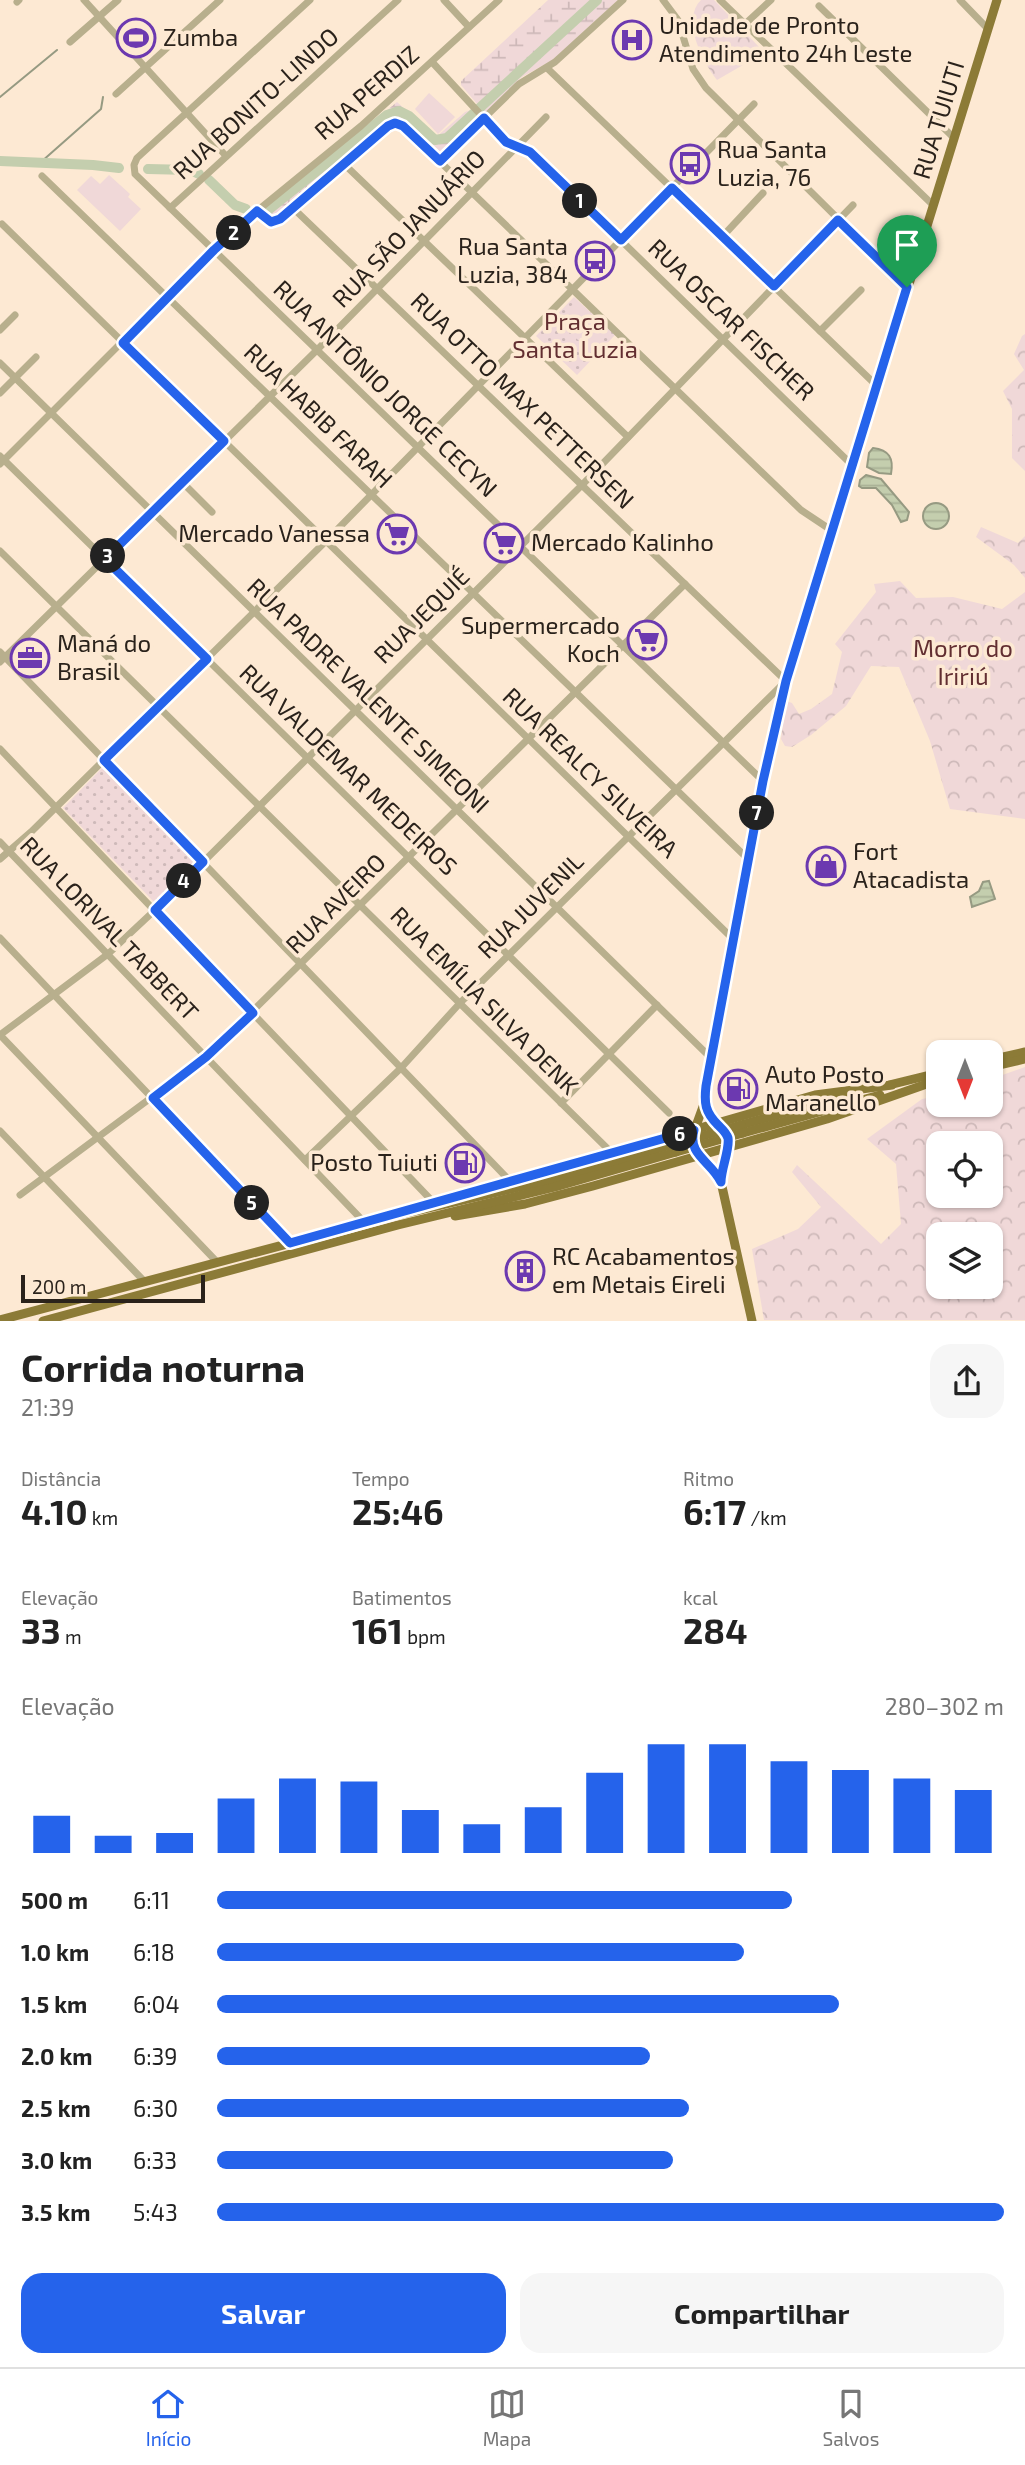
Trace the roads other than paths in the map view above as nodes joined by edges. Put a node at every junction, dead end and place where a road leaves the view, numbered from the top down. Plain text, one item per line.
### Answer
1 (84, 0) edge
2 (118, 0) edge
3 (220, 0) edge
4 (310, 0) edge
5 (398, 0) edge
6 (444, 0) edge
7 (499, 0) edge
8 (623, 0) edge
9 (663, 0) edge
10 (720, 0) edge
11 (771, 0) edge
12 (960, 0) edge
13 (996, 0) edge
14 (819, 6) dead end
15 (99, 17) junction
16 (745, 24) junction
17 (469, 27) junction
18 (988, 29) junction
19 (70, 43) dead end
20 (432, 62) junction
21 (145, 67) junction
22 (547, 68) junction
23 (116, 94) dead end
24 (754, 104) dead end
25 (186, 112) junction
26 (479, 113) junction
27 (546, 117) dead end
28 (737, 121) junction
29 (954, 138) junction
30 (516, 147) junction
31 (226, 156) junction
32 (440, 161) junction
33 (344, 164) junction
34 (42, 176) dead end
35 (672, 188) junction
36 (472, 192) junction
37 (763, 193) dead end
38 (853, 205) dead end
39 (933, 205) junction
40 (170, 208) junction
41 (293, 208) junction
42 (257, 211) junction
43 (838, 220) junction
44 (2, 224) dead end
45 (722, 237) junction
46 (621, 240) junction
47 (424, 241) junction
48 (214, 250) junction
49 (774, 286) junction
50 (907, 287) junction
51 (377, 289) junction
52 (573, 290) junction
53 (861, 290) dead end
54 (167, 298) junction
55 (15, 315) dead end
56 (0, 330) edge
57 (820, 331) junction
58 (526, 339) junction
59 (723, 339) junction
60 (123, 343) junction
61 (317, 350) junction
62 (36, 357) dead end
63 (0, 363) edge
64 (15, 378) junction
65 (876, 385) junction
66 (479, 386) junction
67 (675, 388) junction
68 (0, 393) edge
69 (270, 396) junction
70 (52, 414) junction
71 (628, 437) junction
72 (224, 441) junction
73 (418, 448) junction
74 (1, 460) edge
75 (851, 464) junction
76 (183, 482) junction
77 (582, 485) junction
78 (371, 495) junction
79 (152, 512) junction
80 (212, 512) dead end
81 (831, 530) junction
82 (326, 541) junction
83 (520, 546) junction
84 (0, 551) edge
85 (105, 559) junction
86 (685, 584) junction
87 (473, 593) junction
88 (56, 607) junction
89 (255, 612) junction
90 (426, 639) junction
91 (623, 645) junction
92 (2, 657) edge
93 (207, 659) junction
94 (786, 681) junction
95 (575, 692) junction
96 (158, 707) junction
97 (355, 710) junction
98 (528, 739) junction
99 (723, 743) junction
100 (0, 749) edge
101 (308, 758) junction
102 (104, 760) junction
103 (763, 781) junction
104 (676, 789) junction
105 (259, 806) junction
106 (56, 808) junction
107 (457, 810) junction
108 (628, 837) junction
109 (0, 842) edge
110 (9, 852) junction
111 (409, 858) junction
112 (0, 859) edge
113 (748, 859) junction
114 (203, 862) junction
115 (361, 906) junction
116 (557, 907) junction
117 (155, 910) junction
118 (0, 938) edge
119 (732, 938) junction
120 (108, 954) junction
121 (509, 955) junction
122 (302, 965) junction
123 (54, 995) junction
124 (460, 1003) junction
125 (657, 1005) junction
126 (253, 1013) junction
127 (0, 1035) edge
128 (1025, 1052) edge
129 (609, 1054) junction
130 (206, 1057) junction
131 (710, 1057) junction
132 (1003, 1057) edge
133 (1025, 1059) edge
134 (1003, 1064) edge
135 (401, 1068) junction
136 (926, 1076) edge
137 (926, 1083) edge
138 (892, 1084) junction
139 (926, 1084) edge
140 (153, 1098) junction
141 (561, 1103) junction
142 (704, 1104) junction
143 (669, 1112) dead end
144 (351, 1116) junction
145 (697, 1118) junction
146 (717, 1124) junction
147 (742, 1129) junction
148 (694, 1130) junction
149 (0, 1131) edge
150 (682, 1133) junction
151 (98, 1138) junction
152 (675, 1148) junction
153 (726, 1148) junction
154 (612, 1153) junction
155 (699, 1156) junction
156 (305, 1160) junction
157 (44, 1177) junction
158 (511, 1182) junction
159 (721, 1182) junction
160 (20, 1195) dead end
161 (435, 1204) junction
162 (389, 1217) junction
163 (365, 1223) junction
164 (398, 1225) junction
165 (290, 1243) junction
166 (217, 1262) junction
167 (188, 1270) junction
168 (192, 1280) junction
169 (145, 1281) junction
170 (74, 1300) junction
171 (75, 1312) junction
172 (0, 1320) edge
173 (43, 1321) edge
174 (752, 1321) edge

1 - 15 street
2 - 15 street
3 - 21 street
4 - 25 street
5 - 31 street, RUA BONITO-LINDO
6 - 17 street
7 - 17 street, RUA PERDIZ
8 - 22 street
9 - 28 street
10 - 16 street
11 - 16 street
12 - 18 street
13 - 18 main road, RUA TUIUTI
14 - 29 street
15 - 19 street
15 - 21 street
16 - 39 street
17 - 20 street, RUA PERDIZ
18 - 29 main road, RUA TUIUTI
20 - 26 street, RUA OSCAR FISCHER
20 - 42 street, RUA PERDIZ
21 - 23 street
21 - 25 street
22 - 26 street
22 - 35 street
24 - 28 street
25 - 31 street
25 - 40 street, RUA ANTÔNIO JORGE CECYN
26 - 30 street, RUA OSCAR FISCHER
26 - 32 street
27 - 30 street, RUA SÃO JANUÁRIO
28 - 35 street
28 - 43 street
29 - 39 main road, RUA TUIUTI
30 - 36 street, RUA SÃO JANUÁRIO
30 - 46 street, RUA OSCAR FISCHER
31 - 40 street, RUA BONITO-LINDO
32 - 33 street
32 - 36 street
33 - 41 street
33 - 47 street
34 - 54 street, RUA HABIB FARAH
35 - 45 street
35 - 46 street
36 - 47 street, RUA SÃO JANUÁRIO
36 - 52 street
37 - 45 street
38 - 43 street, RUA JEQUIÉ
39 - 50 main road, RUA TUIUTI
40 - 48 street, RUA ANTÔNIO JORGE CECYN
41 - 42 street
41 - 51 street, RUA OTTO MAX PETTERSEN
42 - 48 street, RUA PERDIZ
43 - 49 street, RUA JEQUIÉ
43 - 50 street
44 - 60 street, RUA REALCY SILVEIRA
45 - 49 street
46 - 52 street
46 - 59 street, RUA OSCAR FISCHER
47 - 51 street, RUA SÃO JANUÁRIO
47 - 58 street
48 - 54 street, RUA PERDIZ
48 - 61 street, RUA ANTÔNIO JORGE CECYN
49 - 57 street
49 - 59 street, RUA JEQUIÉ
50 - 65 main road, RUA TUIUTI
51 - 61 street, RUA SÃO JANUÁRIO
51 - 66 street, RUA OTTO MAX PETTERSEN
52 - 58 street
52 - 67 street
53 - 57 street
54 - 60 street, RUA PERDIZ
54 - 69 street, RUA HABIB FARAH
55 - 56 street
57 - 65 street
58 - 66 street
58 - 71 street
59 - 67 street, RUA JEQUIÉ
59 - 75 street, RUA OSCAR FISCHER
60 - 70 street, RUA PERDIZ
60 - 72 street, RUA REALCY SILVEIRA
61 - 69 street, RUA SÃO JANUÁRIO
61 - 73 street, RUA ANTÔNIO JORGE CECYN
62 - 64 street
63 - 64 street, RUA PADRE VALENTE SIMEONI
64 - 68 street
64 - 70 street, RUA PADRE VALENTE SIMEONI
65 - 75 main road, RUA TUIUTI
66 - 73 street
66 - 77 street, RUA OTTO MAX PETTERSEN
67 - 71 street, RUA JEQUIÉ
67 - 81 street
69 - 72 street, RUA SÃO JANUÁRIO
69 - 78 street, RUA HABIB FARAH
70 - 74 street, RUA PERDIZ
70 - 79 street, RUA PADRE VALENTE SIMEONI
71 - 77 street, RUA JEQUIÉ
72 - 76 street, RUA SÃO JANUÁRIO
72 - 82 street, RUA REALCY SILVEIRA
73 - 78 street
73 - 83 street, RUA ANTÔNIO JORGE CECYN
74 - 85 street, RUA VALDEMAR MEDEIROS
75 - 81 main road, RUA TUIUTI
76 - 79 street, RUA SÃO JANUÁRIO
76 - 80 street
77 - 83 street, RUA JEQUIÉ
77 - 86 street, RUA OTTO MAX PETTERSEN
78 - 82 street
78 - 87 street, RUA HABIB FARAH
79 - 85 street, RUA SÃO JANUÁRIO
79 - 89 street, RUA PADRE VALENTE SIMEONI
81 - 94 main road, RUA TUIUTI
82 - 89 street
82 - 90 street, RUA REALCY SILVEIRA
83 - 87 street, RUA JEQUIÉ
83 - 91 street, RUA ANTÔNIO JORGE CECYN
84 - 88 street, RUA EMÍLIA SILVA DENK
85 - 88 street, RUA SÃO JANUÁRIO
85 - 93 street, RUA VALDEMAR MEDEIROS
86 - 91 street, RUA AVEIRO
86 - 94 street, RUA OTTO MAX PETTERSEN
87 - 90 street, RUA JEQUIÉ
87 - 95 street, RUA HABIB FARAH
88 - 92 street, RUA SÃO JANUÁRIO
88 - 96 street, RUA EMÍLIA SILVA DENK
89 - 93 street
89 - 97 street, RUA PADRE VALENTE SIMEONI
90 - 97 street, RUA JEQUIÉ
90 - 98 street, RUA REALCY SILVEIRA
91 - 95 street, RUA AVEIRO
91 - 99 street, RUA ANTÔNIO JORGE CECYN
92 - 102 street
93 - 96 street
93 - 101 street, RUA VALDEMAR MEDEIROS
94 - 99 street, RUA JUVENIL
94 - 103 main road, RUA TUIUTI
95 - 98 street, RUA AVEIRO
95 - 104 street, RUA HABIB FARAH
96 - 102 street
96 - 105 street, RUA EMÍLIA SILVA DENK
97 - 101 street, RUA JEQUIÉ
97 - 107 street, RUA PADRE VALENTE SIMEONI
98 - 107 street, RUA AVEIRO
98 - 108 street, RUA REALCY SILVEIRA
99 - 103 street, RUA ANTÔNIO JORGE CECYN
99 - 104 street, RUA JUVENIL
100 - 106 street
101 - 105 street, RUA JEQUIÉ
101 - 111 street, RUA VALDEMAR MEDEIROS
102 - 106 street
102 - 114 street
103 - 113 main road, RUA TUIUTI
104 - 108 street, RUA JUVENIL
104 - 113 street, RUA HABIB FARAH
105 - 114 street, RUA JEQUIÉ
105 - 115 street, RUA EMÍLIA SILVA DENK
106 - 110 street
106 - 117 street
107 - 111 street, RUA AVEIRO
107 - 116 street, RUA PADRE VALENTE SIMEONI
108 - 116 street, RUA JUVENIL
108 - 119 street, RUA REALCY SILVEIRA
109 - 110 street, RUA LORIVAL TABBERT
110 - 112 street
110 - 120 street, RUA LORIVAL TABBERT
111 - 115 street, RUA AVEIRO
111 - 121 street, RUA VALDEMAR MEDEIROS
113 - 119 main road, RUA TUIUTI
114 - 117 street, RUA JEQUIÉ
114 - 122 street
115 - 122 street, RUA AVEIRO
115 - 124 street, RUA EMÍLIA SILVA DENK
116 - 121 street, RUA JUVENIL
116 - 125 street, RUA PADRE VALENTE SIMEONI
117 - 120 street, RUA JEQUIÉ
117 - 126 street
118 - 123 street
119 - 131 main road, RUA TUIUTI
120 - 123 street, RUA JEQUIÉ
120 - 130 street, RUA LORIVAL TABBERT
121 - 124 street, RUA JUVENIL
121 - 129 street, RUA VALDEMAR MEDEIROS
122 - 126 street, RUA AVEIRO
122 - 135 street
123 - 127 street, RUA JEQUIÉ
123 - 140 street
124 - 135 street, RUA JUVENIL
124 - 141 street, RUA EMÍLIA SILVA DENK
125 - 129 street
125 - 131 street, RUA PADRE VALENTE SIMEONI
126 - 130 street, RUA AVEIRO
126 - 144 street
127 - 151 street
128 - 132 main road
129 - 141 street
129 - 143 street, RUA VALDEMAR MEDEIROS
130 - 140 street, RUA AVEIRO
130 - 156 street, RUA LORIVAL TABBERT
131 - 142 main road, RUA TUIUTI
133 - 134 main road
135 - 144 street, RUA JUVENIL
135 - 158 street
136 - 138 main road
137 - 147 main road
138 - 146 main road
138 - 147 main road
139 - 153 main road
140 - 151 street, RUA AVEIRO
140 - 165 street
141 - 154 street, RUA EMÍLIA SILVA DENK
142 - 145 main road, RUA TUIUTI
142 - 146 main road, RUA TUIUTI
144 - 156 street, RUA JUVENIL
144 - 161 street
145 - 148 main road, RUA TUIUTI
145 - 150 main road
146 - 148 main road
146 - 153 main road, RUA TUIUTI
147 - 152 main road, bridge
148 - 150 main road
148 - 155 main road, RUA TUIUTI
149 - 157 street
150 - 154 main road
151 - 157 street, RUA AVEIRO
151 - 166 street
152 - 162 main road
152 - 164 main road
153 - 155 main road
153 - 159 main road, RUA TUIUTI
154 - 158 main road
155 - 159 main road, RUA TUIUTI
155 - 164 main road
156 - 163 street, RUA LORIVAL TABBERT
157 - 160 street, RUA AVEIRO
157 - 169 street
158 - 161 main road
159 - 174 main road, RUA TUIUTI
161 - 162 main road
162 - 163 main road
163 - 165 main road
164 - 168 main road
165 - 166 main road
166 - 167 main road
167 - 168 main road
167 - 169 main road
168 - 171 main road
169 - 170 main road
170 - 171 main road
170 - 172 main road
171 - 173 main road

